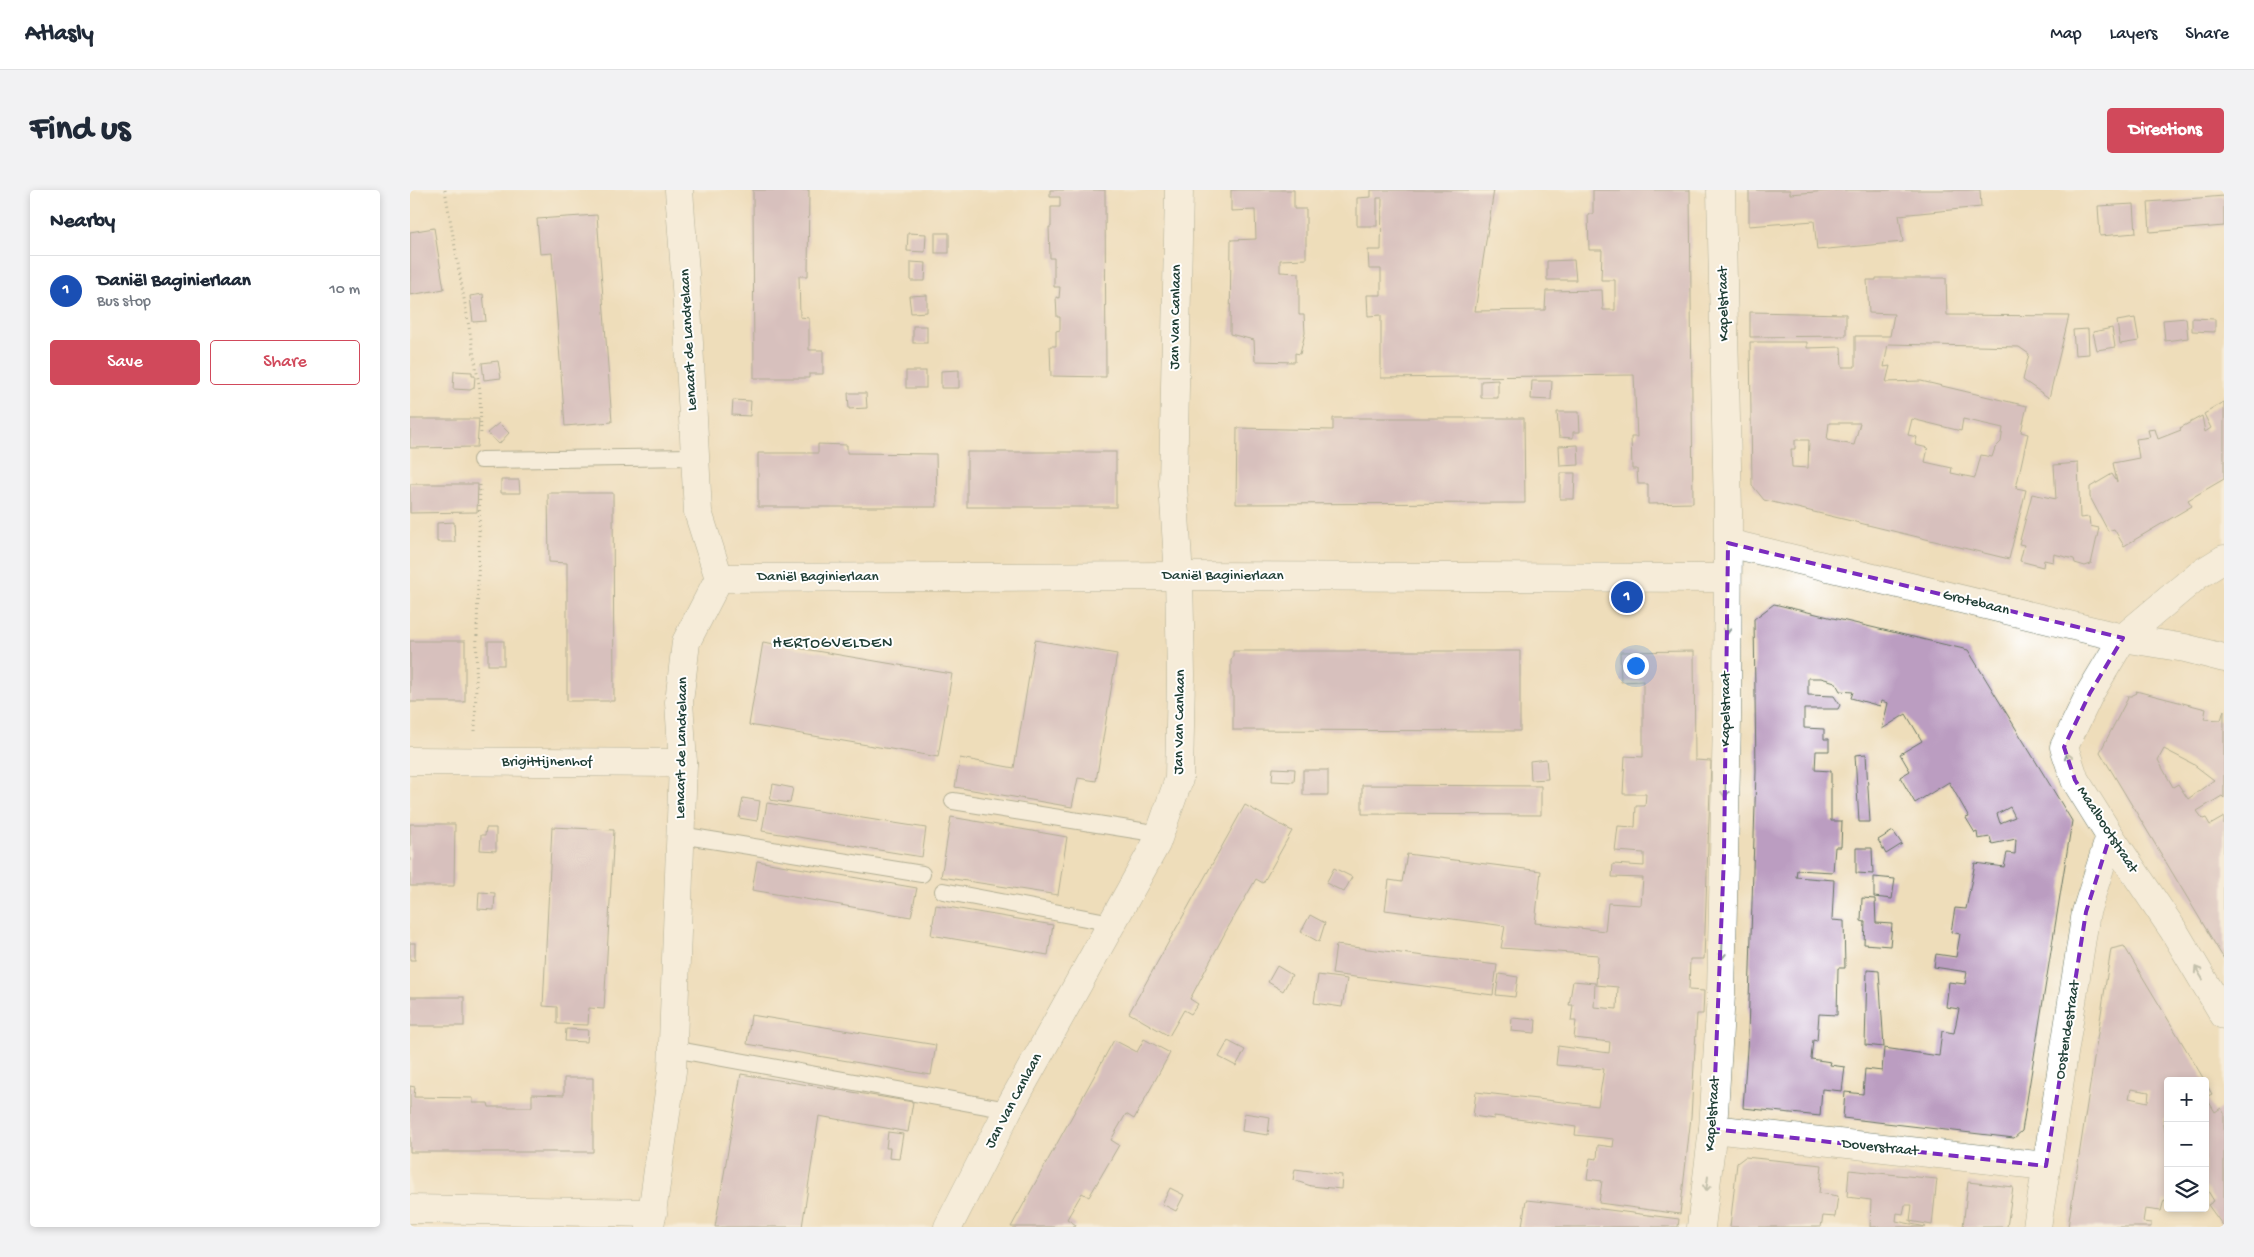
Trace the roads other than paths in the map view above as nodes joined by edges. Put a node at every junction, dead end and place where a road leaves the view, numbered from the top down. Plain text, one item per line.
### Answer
1 (679, 190) edge
2 (1179, 190) edge
3 (1721, 190) edge
4 (694, 457) junction
5 (481, 460) dead end
6 (1728, 543) junction
7 (2224, 559) edge
8 (1178, 576) junction
9 (719, 578) junction
10 (1727, 578) junction
11 (2124, 638) junction
12 (2224, 658) edge
13 (410, 761) edge
14 (683, 763) junction
15 (953, 801) dead end
16 (1160, 834) junction
17 (680, 835) junction
18 (2110, 836) junction
19 (922, 874) dead end
20 (943, 891) dead end
21 (1112, 923) junction
22 (2224, 1015) edge
23 (673, 1049) junction
24 (1008, 1110) junction
25 (1713, 1129) junction
26 (2046, 1166) junction
27 (410, 1209) edge
28 (651, 1220) edge
29 (948, 1227) edge
30 (1702, 1227) edge
31 (2037, 1227) edge

1 - 4 street, Lenaart de Landrelaan
2 - 8 street, Jan Van Canlaan
3 - 6 street, Kapelstraat
4 - 5 lane
4 - 9 street, Lenaart de Landrelaan
6 - 10 street, Kapelstraat
6 - 11 street, Grotebaan
7 - 11 street, Maalbootstraat
8 - 9 street, Daniël Baginierlaan
8 - 10 street, Daniël Baginierlaan
8 - 16 street, Jan Van Canlaan
9 - 14 street, Lenaart de Landrelaan
10 -> 25 street, Kapelstraat
11 - 12 street, Grotebaan
18 -> 11 street, Maalbootstraat
13 - 14 street, Brigittijnenhof
14 - 17 street, Lenaart de Landrelaan
15 - 16 lane
16 - 21 street, Jan Van Canlaan
17 - 19 lane
17 - 23 street, Lenaart de Landrelaan
22 -> 18 street, Maalbootstraat
18 - 26 street, Oostendestraat
20 - 21 lane
21 - 24 street, Jan Van Canlaan
23 - 24 lane
23 - 28 street, Lenaart de Landrelaan
24 - 29 street, Jan Van Canlaan
25 - 26 street, Doverstraat
25 -> 30 street, Kapelstraat
26 - 31 street, Oostendestraat
27 - 28 street

